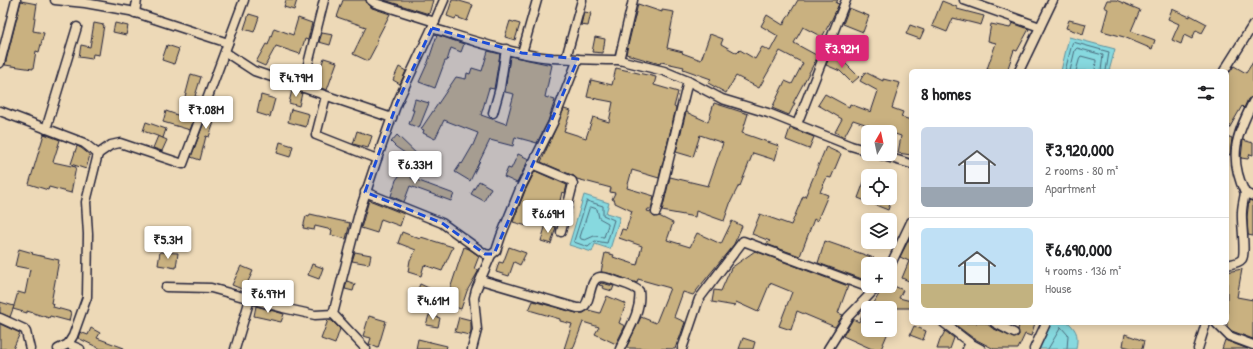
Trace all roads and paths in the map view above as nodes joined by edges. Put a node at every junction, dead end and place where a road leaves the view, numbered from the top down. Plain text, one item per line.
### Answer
1 (16, 0) edge
2 (55, 0) edge
3 (138, 0) edge
4 (244, 0) edge
5 (324, 0) edge
6 (371, 0) edge
7 (444, 0) edge
8 (537, 0) edge
9 (582, 0) edge
10 (633, 0) edge
11 (846, 0) edge
12 (964, 0) edge
13 (1053, 0) edge
14 (135, 13) junction
15 (434, 25) junction
16 (1253, 25) edge
17 (77, 27) dead end
18 (1040, 27) junction
19 (228, 43) junction
20 (506, 49) junction
21 (224, 52) junction
22 (522, 53) junction
23 (566, 58) junction
24 (578, 59) junction
25 (619, 60) junction
26 (0, 63) edge
27 (1020, 69) edge
28 (1225, 69) edge
29 (688, 81) junction
30 (302, 88) junction
31 (326, 96) junction
32 (1253, 102) edge
33 (0, 111) edge
34 (493, 113) dead end
35 (392, 118) junction
36 (797, 124) junction
37 (46, 129) junction
38 (861, 150) edge
39 (98, 154) junction
40 (377, 159) junction
41 (897, 160) edge
42 (909, 163) edge
43 (532, 164) junction
44 (365, 192) junction
45 (1245, 193) junction
46 (1253, 196) edge
47 (656, 212) dead end
48 (909, 226) edge
49 (561, 232) dead end
50 (491, 255) junction
51 (894, 257) edge
52 (1229, 264) edge
53 (481, 280) junction
54 (861, 283) edge
55 (166, 287) dead end
56 (871, 293) edge
57 (250, 299) junction
58 (333, 314) junction
59 (0, 318) edge
60 (946, 325) edge
61 (999, 325) edge
62 (1045, 325) edge
63 (1205, 325) edge
64 (1218, 325) edge
65 (1014, 333) dead end
66 (68, 344) junction
67 (968, 346) edge
68 (1253, 346) edge
69 (30, 349) edge
70 (58, 349) edge
71 (80, 349) edge
72 (235, 349) edge
73 (366, 349) edge
74 (472, 349) edge
75 (620, 349) edge
76 (682, 349) edge
77 (828, 349) edge
78 (981, 349) edge
79 (1034, 349) edge
80 (1198, 349) edge

1 - 26 street
2 - 14 street
3 - 14 street
4 - 19 street
5 - 30 street
6 - 15 street
7 - 15 street
8 - 22 street
9 - 23 street
10 - 25 street
11 - 36 street
12 - 18 street
13 - 18 street
14 - 19 street
15 - 20 street
15 - 35 street
16 - 28 street
17 - 37 street
18 - 27 street
19 - 21 street
20 - 22 street
20 - 34 street
21 - 30 street
21 - 39 street
22 - 23 street
23 - 24 street
24 - 25 street
24 - 43 street
25 - 29 street
29 - 36 street
29 - 47 street
30 - 31 street
31 - 35 street
31 - 40 street
32 - 45 street
33 - 37 street
35 - 40 street
36 - 38 street
37 - 39 street
39 - 66 street
40 - 44 street
41 - 42 street
43 - 49 street
43 - 50 street
44 - 50 street
44 - 58 street
45 - 46 street
45 - 52 street
48 - 51 street
50 - 53 street
53 - 74 street
53 - 75 street
54 - 76 street
55 - 57 street
56 - 77 street
57 - 58 street
57 - 72 street
58 - 73 street
59 - 69 street
60 - 67 street
61 - 65 street
62 - 79 street
63 - 80 street
64 - 68 street
66 - 70 street
66 - 71 street
67 - 78 street

